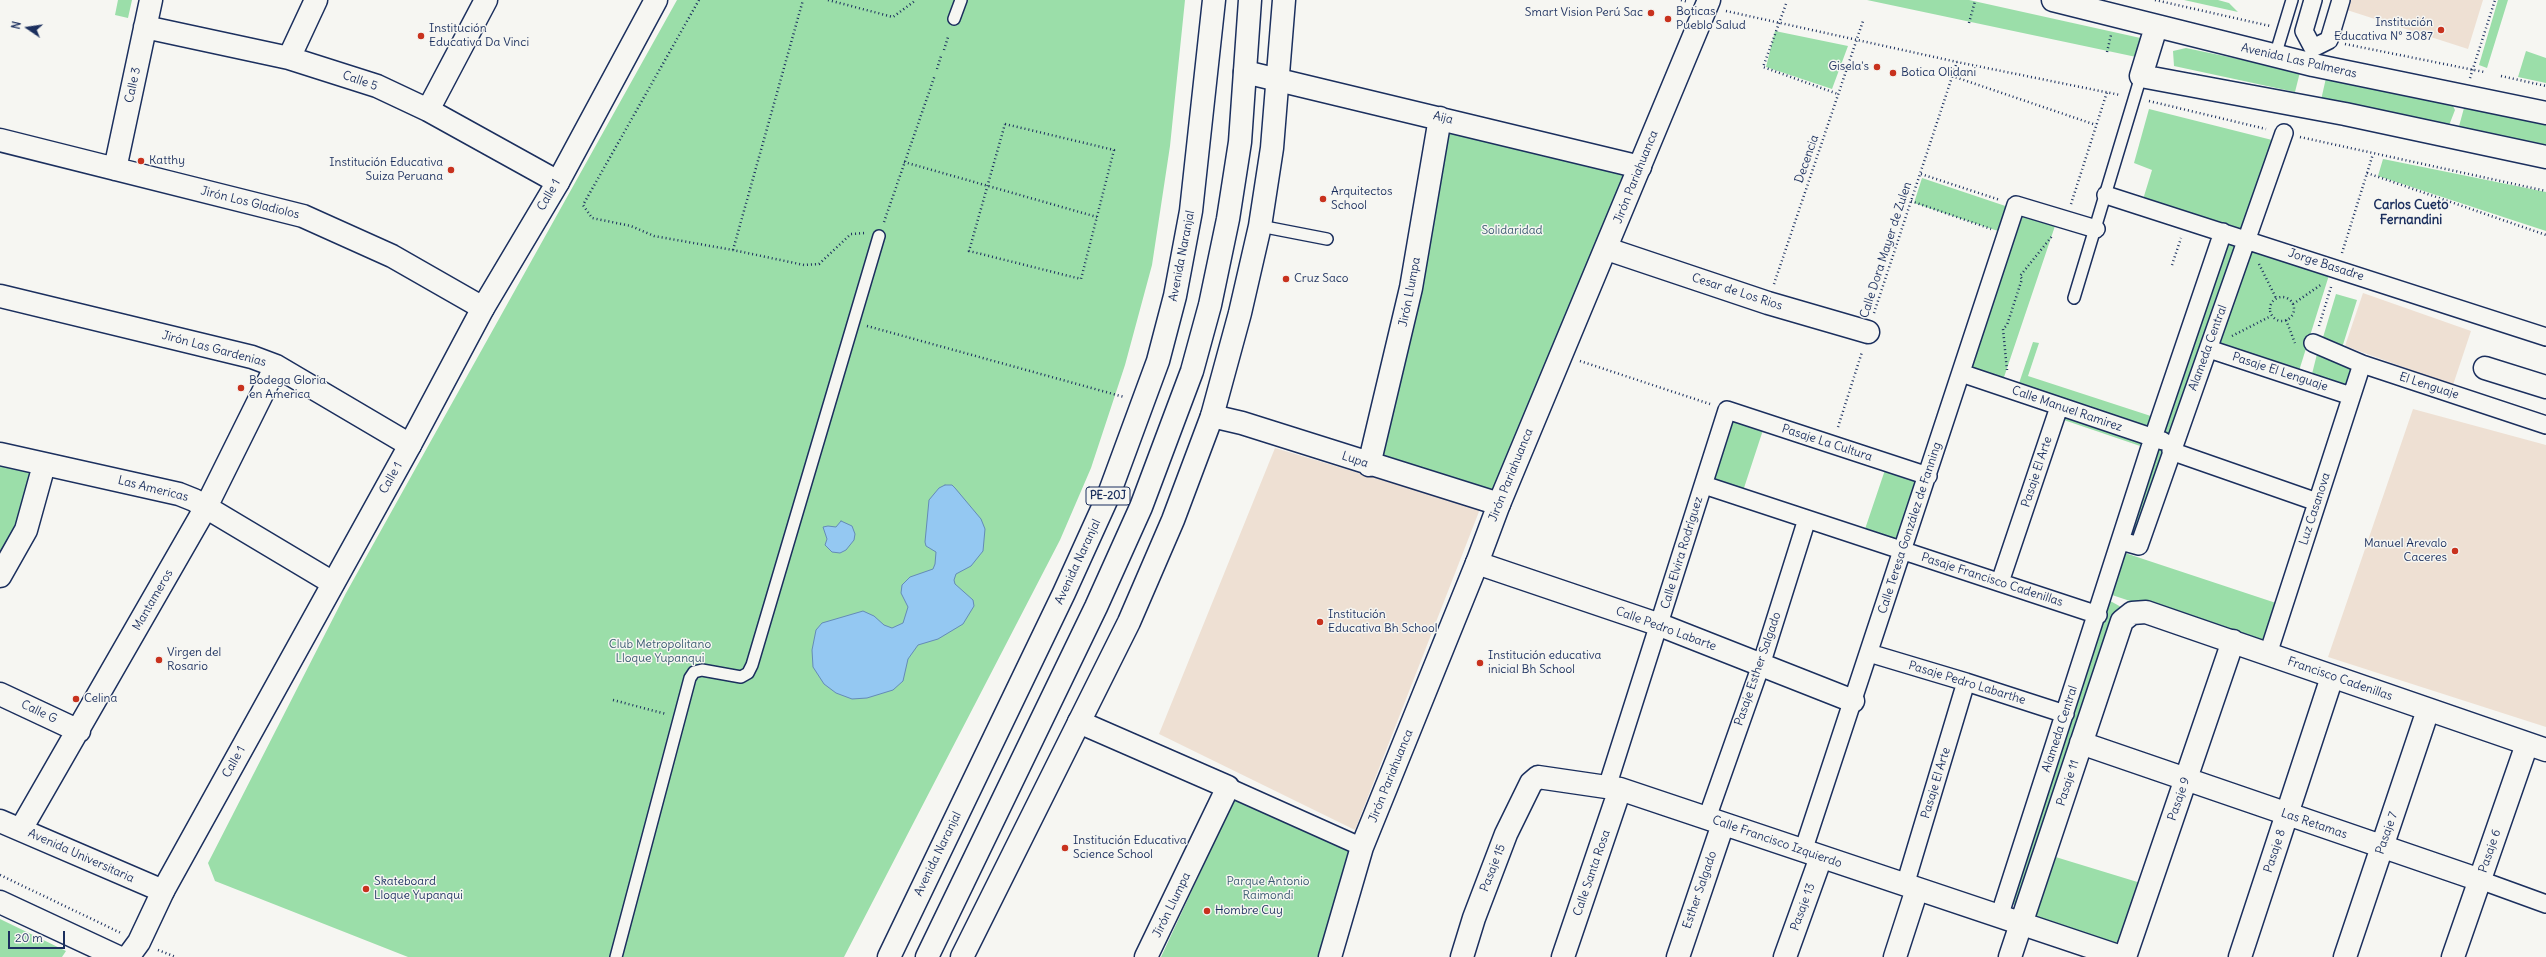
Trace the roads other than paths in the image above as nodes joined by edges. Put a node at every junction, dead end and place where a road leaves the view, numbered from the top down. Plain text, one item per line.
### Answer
1 (151, 0) edge
2 (316, 0) edge
3 (486, 0) edge
4 (656, 0) edge
5 (961, 0) edge
6 (1214, 0) edge
7 (1250, 0) edge
8 (1284, 0) edge
9 (2053, 0) edge
10 (2292, 0) edge
11 (2313, 0) edge
12 (2341, 0) edge
13 (1716, 5) edge
14 (954, 19) dead end
15 (145, 27) junction
16 (2156, 27) junction
17 (2275, 56) junction
18 (289, 58) junction
19 (1245, 72) junction
20 (2141, 76) junction
21 (1278, 79) junction
22 (428, 110) junction
23 (2546, 112) edge
24 (1440, 118) junction
25 (2284, 133) road end
26 (0, 140) edge
27 (2546, 157) edge
28 (1640, 167) junction
29 (115, 169) junction
30 (558, 182) junction
31 (2106, 195) junction
32 (1260, 226) junction
33 (2096, 229) junction
34 (2223, 232) junction
35 (878, 236) road end
36 (1327, 239) dead end
37 (2247, 240) junction
38 (1607, 249) junction
39 (2074, 298) dead end
40 (1, 301) edge
41 (483, 308) junction
42 (1868, 332) road end
43 (2546, 337) edge
44 (2313, 343) dead end
45 (2209, 349) junction
46 (2362, 364) junction
47 (276, 366) junction
48 (2485, 368) dead end
49 (1961, 373) junction
50 (2546, 387) edge
51 (2351, 396) junction
52 (2059, 407) junction
53 (1727, 410) joint
54 (1212, 416) junction
55 (2546, 425) edge
56 (2153, 438) junction
57 (410, 445) junction
58 (2172, 448) junction
59 (0, 454) edge
60 (1369, 464) junction
61 (44, 465) junction
62 (1928, 476) junction
63 (1704, 485) junction
64 (2316, 502) junction
65 (1499, 504) junction
66 (206, 507) junction
67 (1807, 519) junction
68 (2121, 542) junction
69 (1903, 551) junction
70 (1477, 563) junction
71 (0, 576) edge
72 (2000, 582) junction
73 (333, 583) junction
74 (2132, 613) joint
75 (2098, 615) junction
76 (1660, 625) junction
77 (2233, 641) junction
78 (1869, 653) junction
79 (2268, 654) junction
80 (1761, 665) junction
81 (2332, 677) junction
82 (1966, 682) junction
83 (0, 694) edge
84 (1853, 701) junction
85 (2428, 710) junction
86 (2065, 714) junction
87 (1079, 722) junction
88 (79, 730) junction
89 (2081, 743) junction
90 (2536, 747) edge
91 (2185, 780) junction
92 (1532, 783) joint
93 (1228, 787) junction
94 (1614, 788) junction
95 (2287, 814) junction
96 (0, 821) edge
97 (1715, 821) junction
98 (21, 829) junction
99 (1362, 847) junction
100 (2382, 848) junction
101 (1812, 854) junction
102 (2480, 880) junction
103 (1911, 887) junction
104 (163, 891) junction
105 (0, 902) edge
106 (2546, 904) edge
107 (1999, 917) junction
108 (2021, 925) junction
109 (134, 950) edge
110 (118, 957) edge
111 (616, 957) edge
112 (889, 957) edge
113 (927, 957) edge
114 (962, 957) edge
115 (1146, 957) edge
116 (1330, 957) edge
117 (1462, 957) edge
118 (1563, 957) edge
119 (1678, 957) edge
120 (1785, 957) edge
121 (1895, 957) edge
122 (2010, 957) edge
123 (2121, 957) edge
124 (2125, 957) edge
125 (2240, 957) edge
126 (2345, 957) edge
127 (2453, 957) edge

1 - 15 main road, Calle 3
2 - 18 main road
3 - 22 main road
4 - 30 main road, Calle 1
5 - 14 lane
6 - 112 main road, Avenida Naranjal / PE-20J
7 - 19 main road, PE-20J
8 - 21 main road
9 - 16 main road, Avenida Las Palmeras
10 - 17 lane
11 - 12 street
13 - 28 main road, Jirón Pariahuanca
15 - 18 main road, Calle 5
15 - 29 main road, Calle 3
16 - 17 main road, Avenida Las Palmeras
16 - 20 main road
17 - 23 main road, Avenida Las Palmeras
18 - 22 main road, Calle 5
19 - 21 main road, Aija
19 - 113 main road, PE-20J
20 - 27 main road
20 - 31 lane
21 - 24 main road, Aija
21 - 32 main road
22 - 30 main road, Calle 5
24 - 28 main road, Aija
24 - 60 main road, Jirón Llumpa
25 - 37 street, Alameda Central
26 - 29 main road, Jirón Los Gladiolos
28 - 38 main road, Jirón Pariahuanca
29 - 41 main road, Jirón Los Gladiolos
30 - 41 main road, Calle 1
31 - 33 lane
31 - 34 street, Jorge Basadre
32 - 36 lane
32 - 54 main road
33 - 39 lane
33 - 49 street, Calle Teresa González de Fanning
34 - 37 street, Jorge Basadre
34 - 56 street, Alameda Central
35 - 111 lane
37 - 43 street, Jorge Basadre
37 - 45 street, Alameda Central
38 - 42 main road, Cesar de Los Rios
38 - 65 main road, Jirón Pariahuanca
40 - 47 main road, Jirón Las Gardenias
41 - 57 main road, Calle 1
44 - 46 street, El Lenguaje
45 - 51 street, Pasaje El Lenguaje
45 - 58 street, Alameda Central
46 - 51 street, Luz Casanova
46 - 55 street, El Lenguaje
47 - 57 main road, Jirón Las Gardenias
47 - 66 main road, Mantameros
48 - 50 main road
49 - 52 street, Calle Manuel Ramirez
49 - 62 street, Calle Teresa González de Fanning
51 - 64 street, Luz Casanova
52 - 56 street, Calle Manuel Ramirez
52 - 72 street, Pasaje El Arte
53 - 62 street, Pasaje La Cultura
53 - 63 street, Calle Elvira Rodríguez
54 - 60 main road, Lupa
54 - 87 main road
56 - 58 street, Calle Manuel Ramirez
56 - 68 street, Alameda Central
57 - 73 main road, Calle 1
58 - 64 street, Calle Manuel Ramirez
58 - 68 street, Alameda Central
59 - 61 main road, Las Americas
60 - 65 main road, Lupa
61 - 66 main road, Las Americas
61 - 71 main road
62 - 69 street, Calle Teresa González de Fanning
63 - 67 street, Pasaje Francisco Cadenillas
63 - 76 street, Calle Elvira Rodríguez
64 - 79 street, Luz Casanova
65 - 70 main road, Jirón Pariahuanca
66 - 73 main road, Las Americas
66 - 88 main road, Mantameros
67 - 69 street, Pasaje Francisco Cadenillas
67 - 80 street, Pasaje Esther Salgado
68 - 75 street, Alameda Central
69 - 72 street, Pasaje Francisco Cadenillas
69 - 78 street, Calle Teresa González de Fanning
70 - 76 main road, Calle Pedro Labarte
70 - 99 main road, Jirón Pariahuanca
72 - 75 street, Pasaje Francisco Cadenillas
73 - 104 main road, Calle 1
74 - 77 main road, Francisco Cadenillas
74 - 89 main road, Pasaje 11
75 - 86 street, Alameda Central
76 - 80 main road, Calle Pedro Labarte
76 - 94 street, Calle Elvira Rodríguez
77 - 79 main road, Francisco Cadenillas
77 - 91 main road, Pasaje 9
78 - 82 street, Pasaje Pedro Labarthe
78 - 84 street, Calle Teresa González de Fanning
79 - 81 main road, Francisco Cadenillas
80 - 84 main road, Calle Pedro Labarte
80 - 97 street, Pasaje Esther Salgado
81 - 85 main road, Francisco Cadenillas
81 - 95 main road, Pasaje 8
82 - 86 street, Pasaje Pedro Labarthe
82 - 103 street, Pasaje El Arte
83 - 88 main road, Calle G
84 - 101 street, Calle Teresa González de Fanning
85 - 90 main road, Francisco Cadenillas
85 - 100 main road, Pasaje 7
86 - 107 street, Alameda Central
87 - 93 main road
87 - 114 main road
88 - 98 main road, Mantameros
89 - 91 main road, Las Retamas
89 - 108 main road, Pasaje 11
90 - 102 main road, Pasaje 6
91 - 95 main road, Las Retamas
91 - 124 main road, Pasaje 9
92 - 94 main road, Calle Francisco Izquierdo
92 - 117 main road, Pasaje 15
93 - 99 street
93 - 115 main road, Jirón Llumpa
94 - 97 main road, Calle Francisco Izquierdo
94 - 118 main road, Calle Santa Rosa
95 - 100 main road, Las Retamas
95 - 125 main road, Pasaje 8
96 - 98 main road, Avenida Universitaria
97 - 101 main road, Calle Francisco Izquierdo
97 - 119 main road, Esther Salgado
98 - 104 main road, Avenida Universitaria
99 - 116 main road, Jirón Pariahuanca
100 - 102 main road, Las Retamas
100 - 126 main road, Pasaje 7
101 - 103 main road, Calle Francisco Izquierdo
101 - 120 main road, Pasaje 13
102 - 106 street, Las Retamas
102 - 127 main road, Pasaje 6
103 - 107 main road, Calle Francisco Izquierdo
103 - 121 main road
104 - 109 main road, Calle 1
105 - 110 main road
107 - 108 main road, Calle Francisco Izquierdo
108 - 122 main road, Pasaje 11
108 - 123 main road, Calle Francisco Izquierdo

